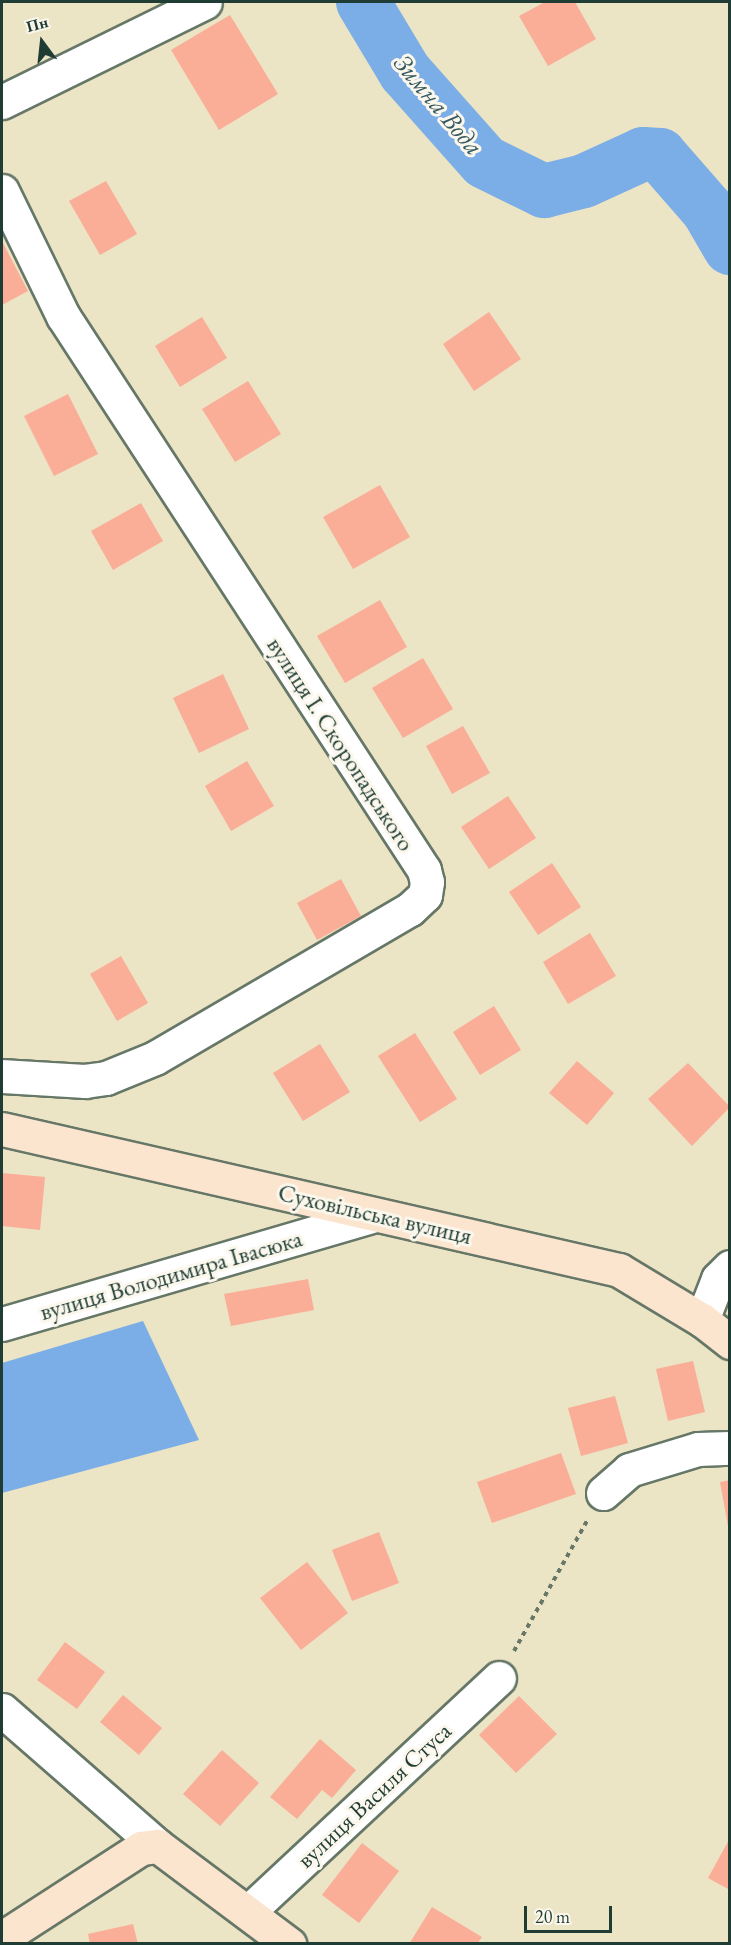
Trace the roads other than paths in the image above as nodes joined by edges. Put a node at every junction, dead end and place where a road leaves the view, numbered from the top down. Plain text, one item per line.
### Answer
1 (205, 2) edge
2 (2, 102) edge
3 (2, 191) edge
4 (2, 1076) edge
5 (2, 1129) edge
6 (375, 1215) junction
7 (729, 1267) edge
8 (702, 1320) junction
9 (2, 1324) edge
10 (729, 1342) edge
11 (729, 1448) edge
12 (603, 1493) road end
13 (499, 1678) road end
14 (2, 1710) edge
15 (158, 1846) junction
16 (248, 1912) junction
17 (2, 1938) edge
18 (289, 1944) edge

1 - 2 street
3 - 4 street, вулиця І. Скоропадського
5 - 6 street, Суховільська вулиця
6 - 8 street, Суховільська вулиця
6 - 9 street, вулиця Володимира Івасюка
7 - 8 street
8 - 10 street, Суховільська вулиця
11 - 12 street
13 - 16 street, вулиця Василя Стуса
14 - 15 street
15 - 16 street
15 - 17 street
16 - 18 street

